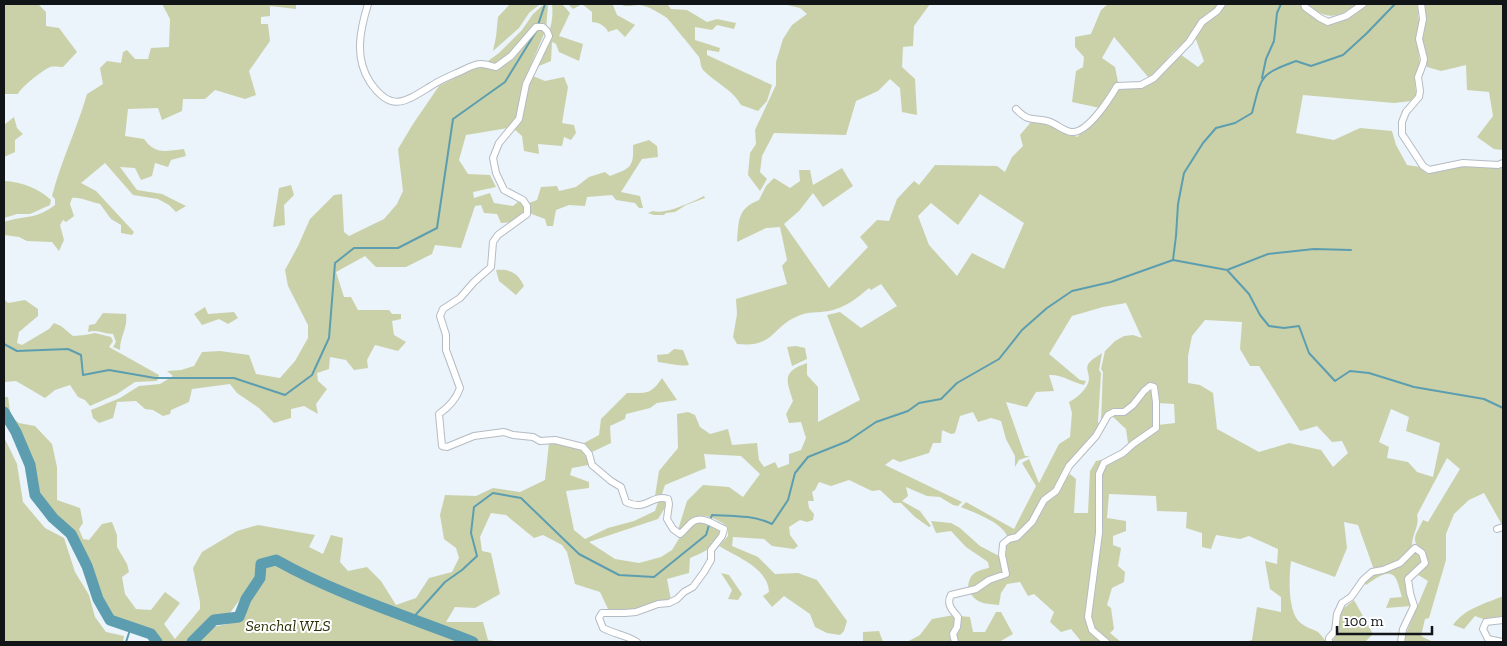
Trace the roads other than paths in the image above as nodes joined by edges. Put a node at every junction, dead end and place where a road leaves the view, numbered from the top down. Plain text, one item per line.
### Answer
1 (368, 4) edge
2 (1222, 4) edge
3 (1304, 4) edge
4 (1363, 4) edge
5 (1421, 4) edge
6 (1016, 109) dead end
7 (1503, 163) edge
8 (1503, 620) edge
9 (636, 642) edge
10 (955, 642) edge
11 (1106, 642) edge
12 (1329, 642) edge
13 (1401, 642) edge
14 (1502, 642) edge

1 - 9 street
2 - 6 street
3 - 4 street
5 - 7 street
8 - 14 street
10 - 11 street
12 - 13 street

